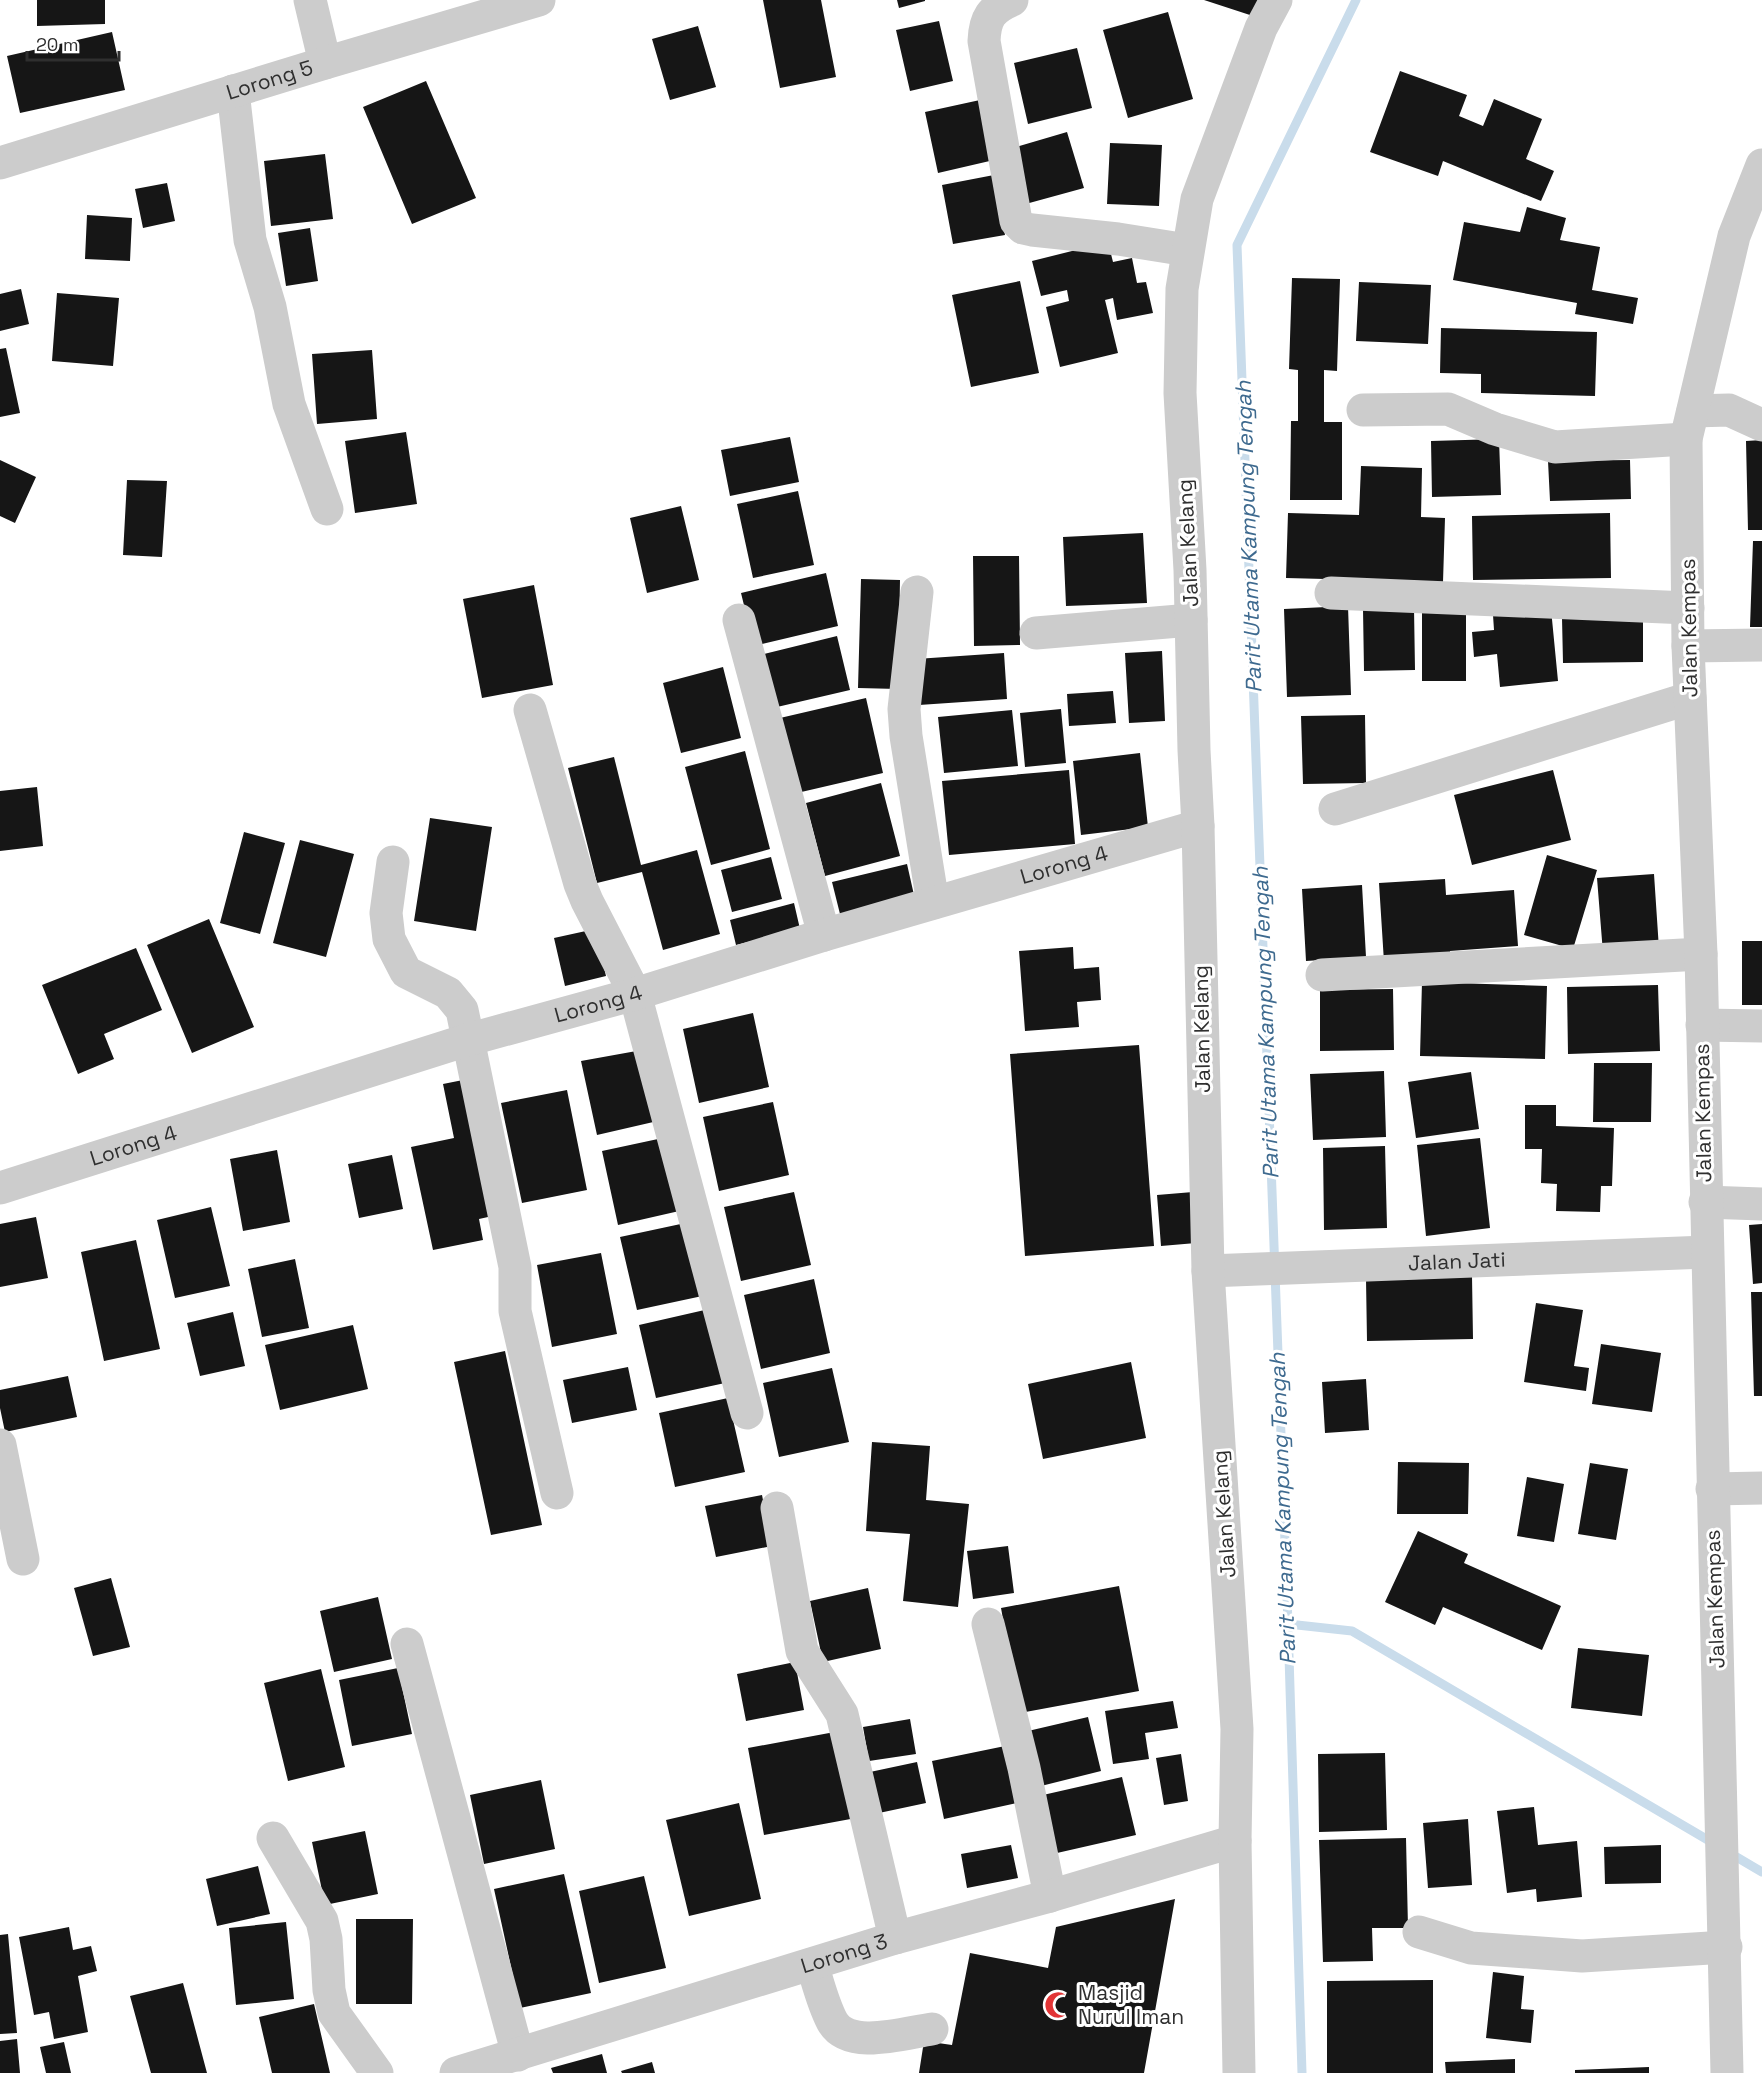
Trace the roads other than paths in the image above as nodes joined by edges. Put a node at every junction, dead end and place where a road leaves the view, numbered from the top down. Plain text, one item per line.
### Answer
1 (310, 0) edge
2 (539, 0) edge
3 (1012, 0) edge
4 (1276, 0) edge
5 (443, 13) edge
6 (325, 63) junction
7 (232, 91) junction
8 (0, 163) edge
9 (1762, 165) edge
10 (1187, 250) junction
11 (1363, 410) dead end
12 (1689, 425) junction
13 (1762, 425) edge
14 (327, 509) dead end
15 (917, 592) dead end
16 (1331, 593) dead end
17 (1688, 608) junction
18 (739, 620) dead end
19 (1191, 621) junction
20 (1036, 633) dead end
21 (1762, 645) edge
22 (1688, 646) junction
23 (1690, 698) junction
24 (530, 710) dead end
25 (1335, 809) dead end
26 (1198, 826) junction
27 (393, 862) dead end
28 (933, 903) junction
29 (824, 934) junction
30 (1701, 954) junction
31 (1323, 975) dead end
32 (635, 993) junction
33 (1702, 1025) junction
34 (1762, 1026) edge
35 (467, 1040) junction
36 (0, 1188) edge
37 (1705, 1202) junction
38 (1762, 1204) edge
39 (1707, 1252) junction
40 (1208, 1271) junction
41 (747, 1413) dead end
42 (0, 1445) edge
43 (1712, 1488) junction
44 (1762, 1488) edge
45 (557, 1493) dead end
46 (777, 1508) dead end
47 (23, 1559) dead end
48 (988, 1624) dead end
49 (407, 1644) dead end
50 (273, 1838) dead end
51 (1235, 1841) junction
52 (1050, 1896) junction
53 (1419, 1932) dead end
54 (895, 1938) junction
55 (1725, 1947) junction
56 (812, 1964) junction
57 (932, 2030) dead end
58 (518, 2055) junction
59 (476, 2070) edge
60 (377, 2073) edge
61 (1239, 2073) edge
62 (1727, 2073) edge

1 - 6 street
2 - 5 street, Lorong 5
3 - 10 street
4 - 10 street, Jalan Kelang
5 - 6 street, Lorong 5
6 - 7 street, Lorong 5
7 - 8 street, Lorong 5
7 - 14 street
9 - 12 street, Jalan Kempas
10 - 19 street, Jalan Kelang
11 - 12 street
12 - 13 street
12 - 17 street, Jalan Kempas
15 - 28 street
16 - 17 street
17 - 22 street, Jalan Kempas
18 - 29 street
19 - 20 street
19 - 26 street, Jalan Kelang
21 - 22 street
22 - 23 street, Jalan Kempas
23 - 25 street
23 - 30 street, Jalan Kempas
24 - 32 street
26 - 28 street, Lorong 4
26 - 40 street, Jalan Kelang
27 - 35 street
28 - 29 street, Lorong 4
29 - 32 street, Lorong 4
30 - 31 street
30 - 33 street, Jalan Kempas
32 - 35 street, Lorong 4
32 - 41 street
33 - 34 street
33 - 37 street, Jalan Kempas
35 - 36 street, Lorong 4
35 - 45 street
37 - 38 street
37 - 39 street, Jalan Kempas
39 - 40 street, Jalan Jati
39 - 43 street, Jalan Kempas
40 - 51 street, Jalan Kelang
42 - 47 street
43 - 44 street
43 - 55 street, Jalan Kempas
46 - 54 street
48 - 52 street
49 - 58 street
50 - 60 street
51 - 52 street, Lorong 3
51 - 61 street, Jalan Kelang
52 - 54 street, Lorong 3
53 - 55 street
54 - 56 street, Lorong 3
55 - 62 street, Jalan Kempas
56 - 57 street
56 - 58 street, Lorong 3
58 - 59 street, Lorong 3

